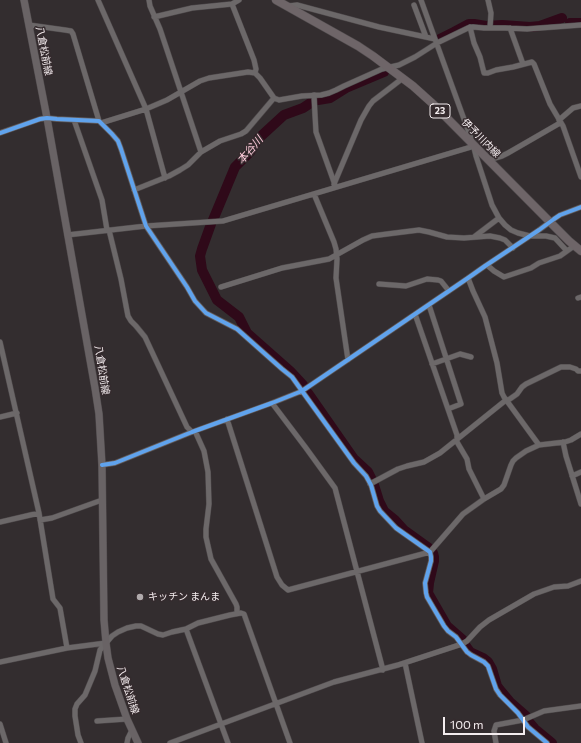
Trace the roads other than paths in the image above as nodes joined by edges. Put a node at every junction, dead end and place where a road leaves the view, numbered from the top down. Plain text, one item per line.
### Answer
1 (24, 0) edge
2 (98, 0) edge
3 (149, 0) edge
4 (239, 0) edge
5 (276, 0) edge
6 (421, 0) edge
7 (488, 0) edge
8 (232, 4) junction
9 (414, 5) dead end
10 (287, 6) junction
11 (154, 17) junction
12 (29, 25) junction
13 (581, 25) edge
14 (470, 27) junction
15 (490, 28) junction
16 (510, 28) junction
17 (426, 37) junction
18 (436, 41) junction
19 (523, 64) junction
20 (389, 68) junction
21 (255, 73) junction
22 (403, 78) junction
23 (181, 92) junction
24 (314, 95) junction
25 (274, 98) junction
26 (581, 106) edge
27 (146, 109) junction
28 (47, 118) junction
29 (74, 120) junction
30 (560, 121) junction
31 (100, 122) junction
32 (0, 133) edge
33 (473, 144) junction
34 (201, 152) junction
35 (488, 160) junction
36 (581, 177) edge
37 (165, 178) junction
38 (335, 186) junction
39 (134, 190) junction
40 (314, 194) junction
41 (581, 207) edge
42 (499, 218) junction
43 (550, 222) junction
44 (146, 226) junction
45 (108, 230) junction
46 (68, 235) junction
47 (530, 236) junction
48 (473, 237) junction
49 (513, 248) junction
50 (574, 249) edge
51 (336, 254) junction
52 (487, 265) junction
53 (468, 278) junction
54 (379, 284) dead end
55 (221, 287) dead end
56 (449, 291) junction
57 (429, 305) junction
58 (415, 314) junction
59 (0, 342) edge
60 (471, 357) dead end
61 (446, 358) junction
62 (348, 360) junction
63 (432, 364) junction
64 (581, 371) edge
65 (302, 391) junction
66 (507, 400) junction
67 (272, 403) junction
68 (448, 408) junction
69 (17, 413) junction
70 (0, 417) edge
71 (228, 419) junction
72 (194, 431) junction
73 (581, 434) edge
74 (457, 438) junction
75 (563, 442) junction
76 (539, 445) junction
77 (102, 465) junction
78 (581, 472) edge
79 (572, 476) junction
80 (370, 484) junction
81 (484, 498) junction
82 (102, 500) junction
83 (581, 504) edge
84 (39, 513) junction
85 (40, 520) junction
86 (0, 522) edge
87 (430, 552) junction
88 (358, 572) junction
89 (581, 581) edge
90 (237, 613) junction
91 (186, 629) junction
92 (106, 643) junction
93 (462, 644) junction
94 (67, 648) junction
95 (0, 662) edge
96 (405, 663) junction
97 (384, 670) junction
98 (276, 704) junction
99 (581, 706) edge
100 (128, 719) junction
101 (523, 720) junction
102 (97, 721) dead end
103 (0, 724) edge
104 (221, 724) junction
105 (132, 730) junction
106 (5, 742) edge
107 (81, 743) edge
108 (127, 743) edge
109 (138, 743) edge
110 (170, 743) edge
111 (228, 743) edge
112 (290, 743) edge
113 (422, 743) edge
114 (496, 743) edge
115 (547, 743) edge

1 - 12 main road, 八倉松前線
2 - 27 street
3 - 11 street
4 - 8 street
5 - 10 main road, 伊予川内線 / 23
6 - 18 street
7 - 15 street
8 - 11 street
8 - 21 street
9 - 17 street
10 - 17 street
10 - 20 main road, 伊予川内線 / 23
11 - 23 street
12 - 28 main road, 八倉松前線
12 - 31 street
13 - 16 street
14 - 15 street
14 - 18 street
14 - 19 street
15 - 16 street
16 - 19 street
17 - 18 street
18 - 20 street
18 - 33 street
19 - 30 street
20 - 22 main road, 伊予川内線 / 23
20 - 24 street
21 - 23 street
21 - 25 street
22 - 33 main road, 伊予川内線 / 23
22 - 38 street
23 - 27 street
23 - 34 street
24 - 25 street
24 - 38 street
25 - 34 street
26 - 30 street
27 - 31 street
27 - 37 street
28 - 29 street
28 - 32 street
28 - 46 main road, 八倉松前線
29 - 31 street
29 - 45 street
30 - 35 street
30 - 36 street
31 - 39 street
33 - 35 main road, 伊予川内線 / 23
33 - 38 street
33 - 42 street
34 - 37 street
35 - 43 main road, 伊予川内線 / 23
37 - 39 street
38 - 40 street
39 - 44 street
40 - 44 street
40 - 51 street
41 - 43 street
42 - 47 street
42 - 48 street
43 - 47 street
43 - 50 main road, 伊予川内線 / 23
44 - 45 street
44 - 65 street
45 - 46 street
45 - 72 street
46 - 77 main road, 八倉松前線
47 - 49 street
47 - 50 street
48 - 49 street
48 - 51 street
49 - 52 street
50 - 52 street
51 - 55 street
51 - 62 street
52 - 53 street
53 - 56 street
53 - 66 street
54 - 56 street
56 - 57 street
57 - 58 street
57 - 61 street
58 - 62 street
58 - 63 street
59 - 69 street
60 - 61 street
61 - 63 street
61 - 68 street
62 - 65 street
63 - 68 street
64 - 66 street
65 - 67 street
65 - 80 street
66 - 74 street
66 - 76 street
67 - 71 street
67 - 88 street
68 - 74 street
69 - 70 street
69 - 84 street
71 - 72 street
71 - 88 street
72 - 77 street
72 - 90 street
73 - 75 street
74 - 80 street
74 - 81 street
75 - 76 street
75 - 79 street
76 - 81 street
77 - 82 main road, 八倉松前線
78 - 79 street
79 - 83 street
80 - 87 street
81 - 87 street
82 - 85 street
82 - 92 main road, 八倉松前線
84 - 85 street
84 - 86 street
85 - 94 street
87 - 88 street
87 - 93 street
88 - 97 street
89 - 93 street
90 - 91 street
90 - 98 street
91 - 92 street
91 - 104 street
92 - 94 street
92 - 100 main road, 八倉松前線
92 - 107 street
93 - 96 street
93 - 101 street
94 - 95 street
96 - 97 street
96 - 113 street
97 - 98 street
98 - 104 street
98 - 112 street
99 - 101 street
100 - 102 street
100 - 105 main road, 八倉松前線
101 - 114 street
101 - 115 street
103 - 106 street
104 - 110 street
104 - 111 street
105 - 108 street
105 - 109 main road, 八倉松前線

